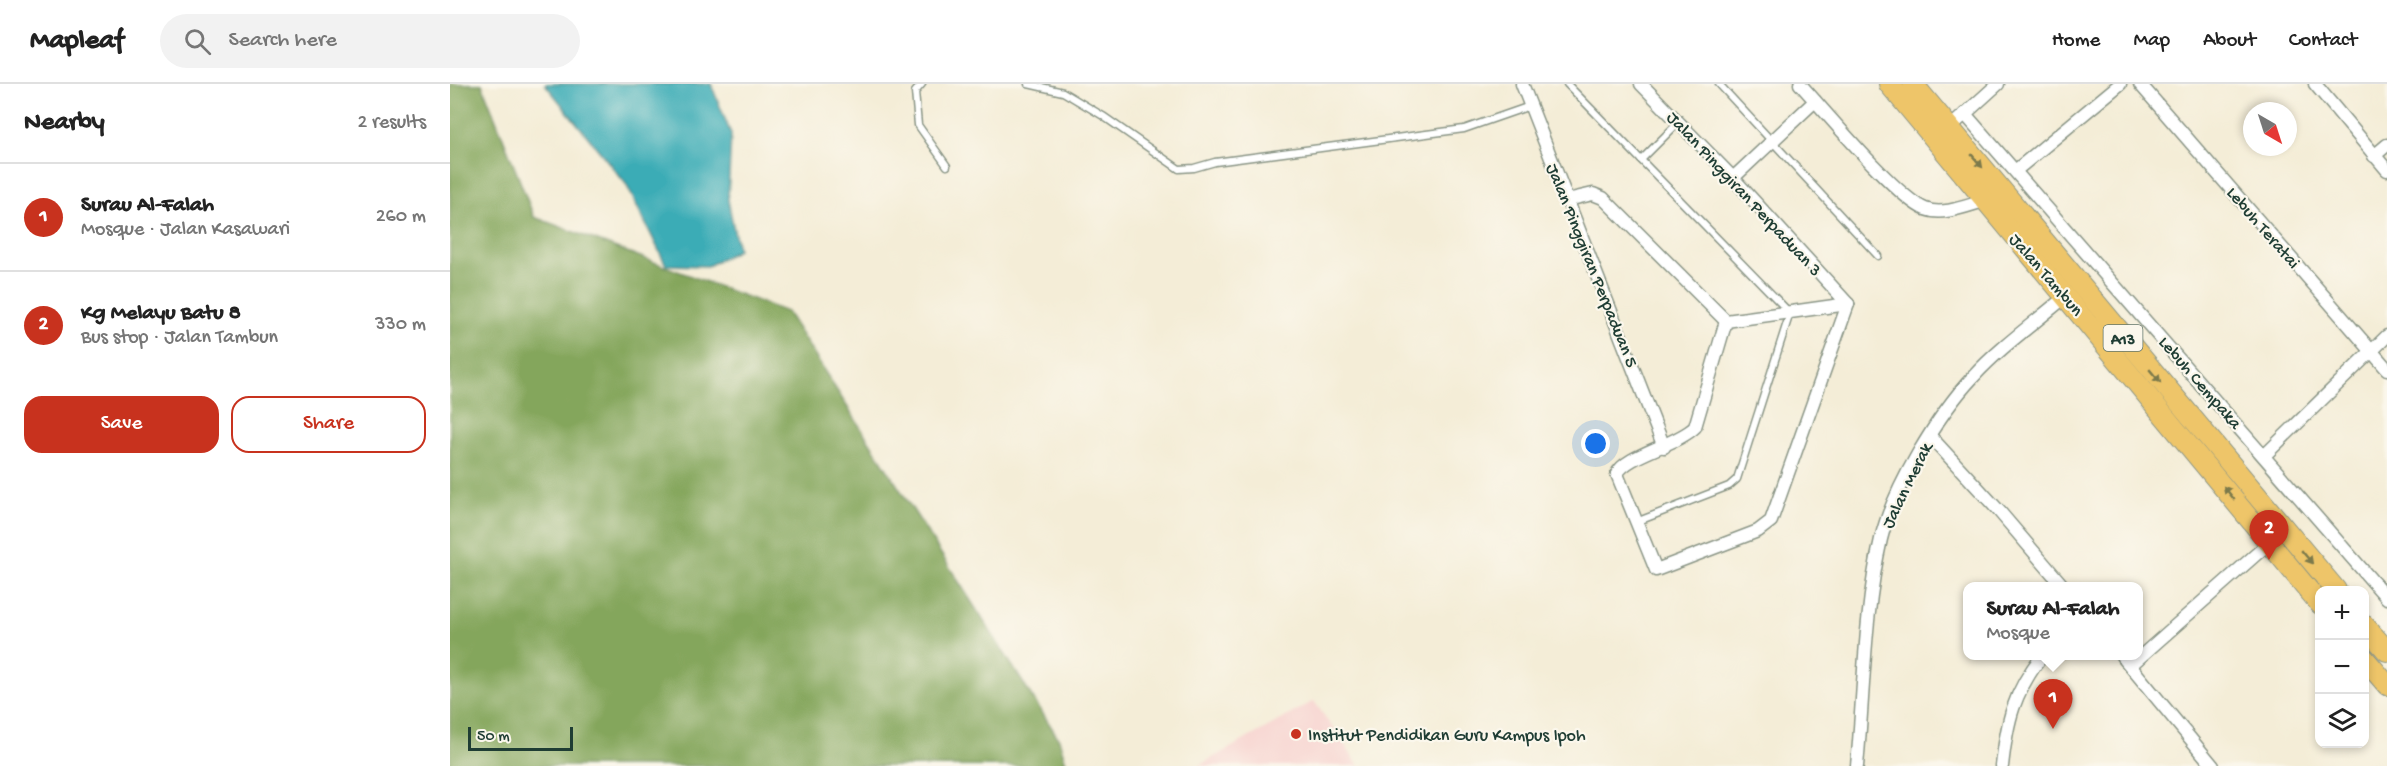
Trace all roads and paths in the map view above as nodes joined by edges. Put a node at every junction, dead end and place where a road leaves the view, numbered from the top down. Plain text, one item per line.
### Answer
1 (922, 84) edge
2 (1028, 84) edge
3 (1522, 84) edge
4 (1567, 84) edge
5 (1641, 84) edge
6 (1719, 84) edge
7 (1800, 84) edge
8 (1889, 84) edge
9 (1912, 84) edge
10 (1998, 84) edge
11 (2120, 84) edge
12 (2140, 84) edge
13 (2315, 84) edge
14 (1815, 100) junction
15 (1530, 106) junction
16 (1965, 114) junction
17 (1678, 122) junction
18 (1942, 134) junction
19 (1774, 141) junction
20 (2387, 145) edge
21 (2374, 156) junction
22 (1641, 160) junction
23 (947, 165) dead end
24 (2387, 170) edge
25 (2015, 171) junction
26 (1733, 178) junction
27 (1567, 200) junction
28 (1984, 201) junction
29 (1878, 256) dead end
30 (2066, 296) junction
31 (1848, 304) junction
32 (1790, 313) junction
33 (1726, 321) junction
34 (2387, 336) edge
35 (2370, 350) junction
36 (2387, 369) edge
37 (1930, 436) junction
38 (1664, 447) junction
39 (2265, 455) junction
40 (1636, 522) junction
41 (2269, 543) junction
42 (2060, 582) edge
43 (2332, 586) edge
44 (2387, 598) edge
45 (2315, 599) edge
46 (2369, 631) edge
47 (2143, 646) edge
48 (2387, 651) edge
49 (2039, 660) edge
50 (2126, 660) edge
51 (2369, 664) edge
52 (2387, 685) edge
53 (1857, 766) edge
54 (2002, 766) edge
55 (2213, 766) edge

1 - 23 lane
2 - 15 lane
3 - 15 street, Jalan Pinggiran Perpaduan 5
4 - 22 lane
5 - 17 street, Jalan Pinggiran Perpaduan 3
6 - 19 lane
7 - 14 street
8 - 18 main road, Jalan Tambun / A13
9 - 18 main road, Jalan Tambun / A13
10 - 16 street
11 - 25 street
12 - 35 street, Lebuh Teratai
13 - 21 street
14 - 19 street
14 - 28 street
15 - 27 street, Jalan Pinggiran Perpaduan 5
16 - 18 street
16 - 25 street, Lebuh Cempaka
17 - 22 lane
17 - 26 street, Jalan Pinggiran Perpaduan 3
18 - 28 main road, Jalan Tambun / A13
18 -> 43 main road, Jalan Tambun / A13
19 - 26 street
19 - 29 lane
20 - 21 street
21 - 24 street
22 - 32 lane
25 - 39 street, Lebuh Cempaka
26 - 31 street, Jalan Pinggiran Perpaduan 3
27 - 33 street
27 - 38 street, Jalan Pinggiran Perpaduan 5
28 - 30 main road, Jalan Tambun
30 - 37 street, Jalan Merak
41 -> 30 main road, Jalan Tambun
31 - 32 street
31 - 40 street
32 - 33 street
32 - 40 lane
33 - 38 street
34 - 35 street
35 - 36 street, Lebuh Teratai
35 - 39 street
37 - 42 street
37 - 53 street, Jalan Merak
38 - 40 street
39 - 44 street, Lebuh Cempaka
41 - 45 main road, Jalan Tambun
41 - 47 street
46 - 48 main road
49 - 54 street
50 - 55 street
51 - 52 main road

